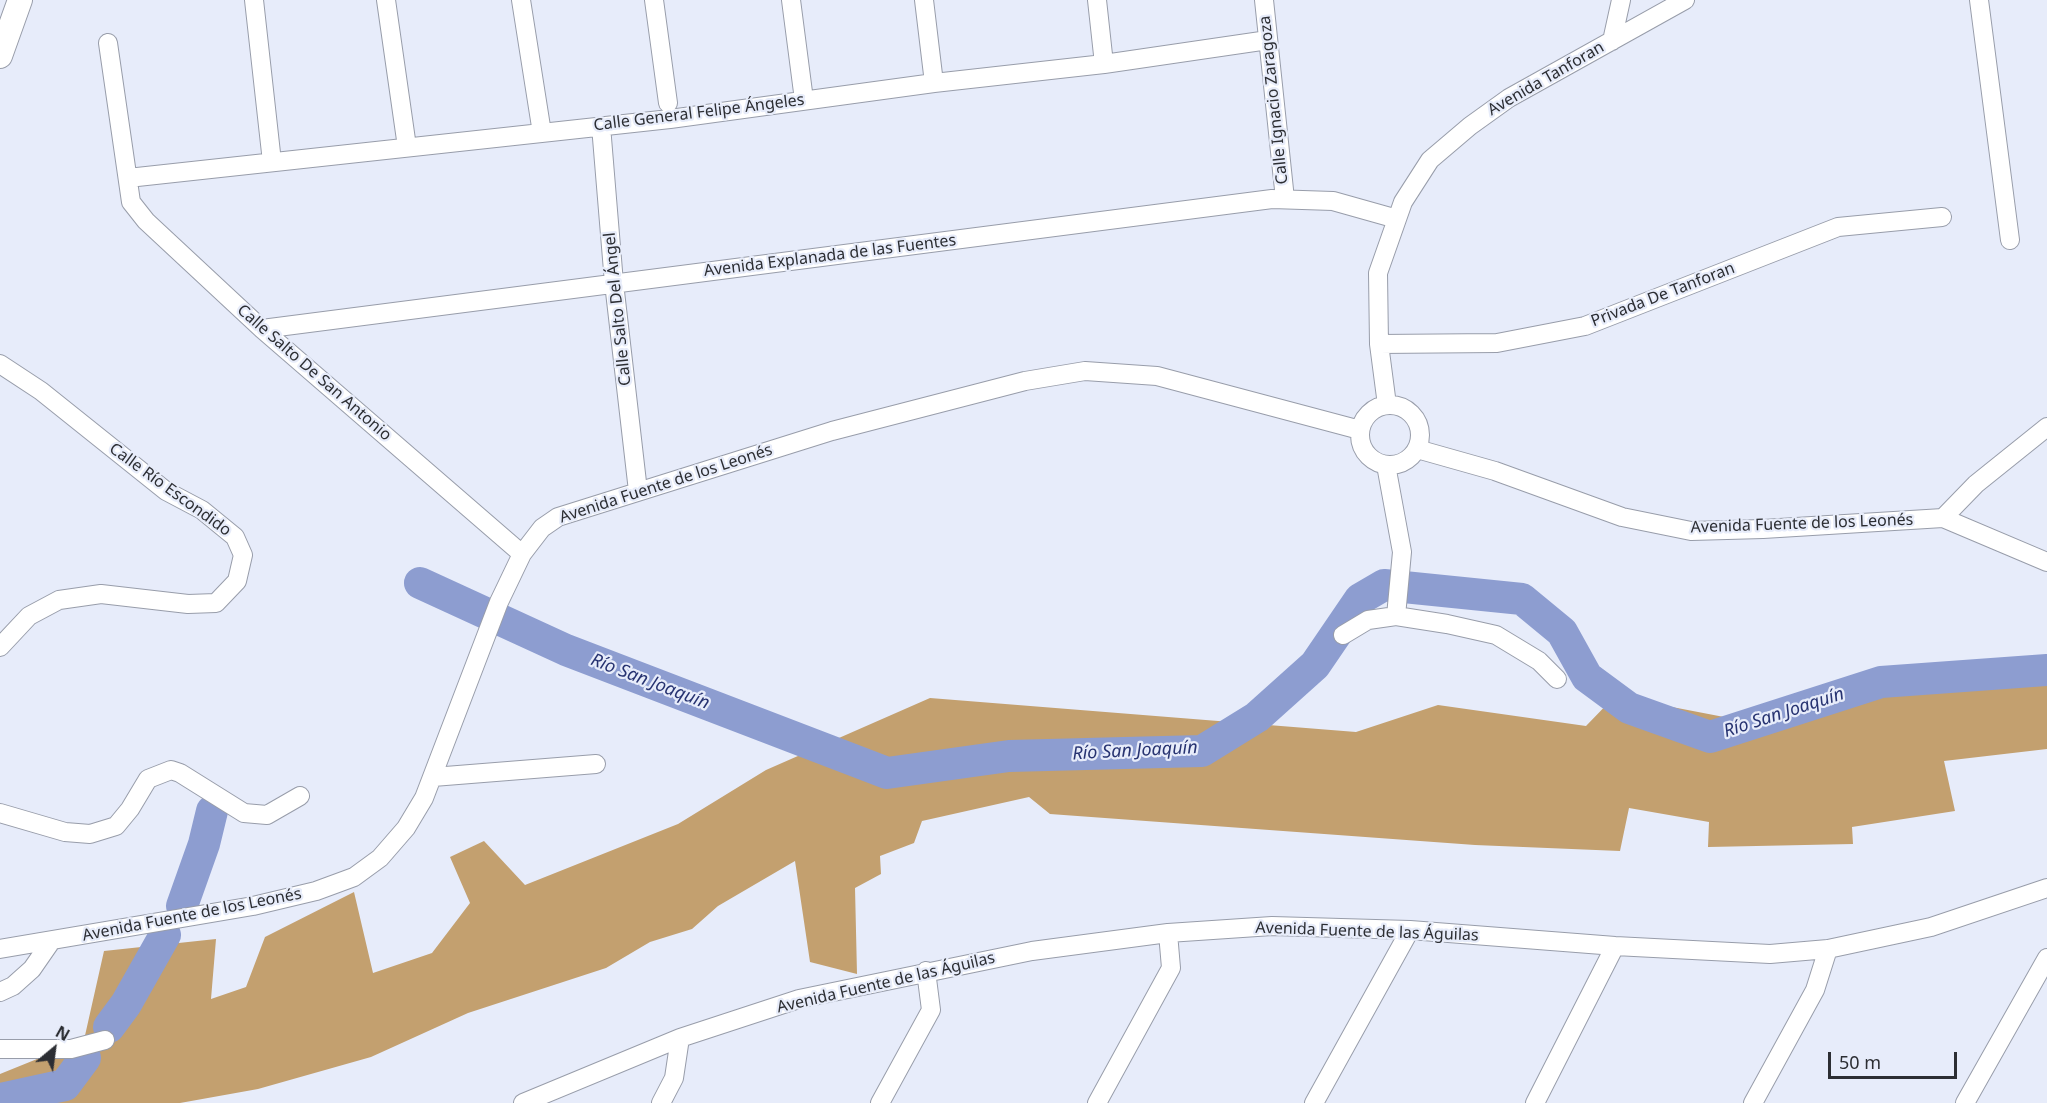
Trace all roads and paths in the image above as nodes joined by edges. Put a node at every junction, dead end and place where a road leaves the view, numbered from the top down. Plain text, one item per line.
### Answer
1 (20, 0) edge
2 (254, 0) edge
3 (386, 0) edge
4 (521, 0) edge
5 (654, 0) edge
6 (791, 0) edge
7 (924, 0) edge
8 (1097, 0) edge
9 (1264, 0) edge
10 (1621, 0) edge
11 (1685, 0) edge
12 (1979, 0) edge
13 (1268, 39) junction
14 (1612, 41) junction
15 (108, 43) dead end
16 (0, 56) edge
17 (1104, 64) junction
18 (934, 83) junction
19 (804, 100) junction
20 (668, 104) dead end
21 (601, 126) junction
22 (542, 133) junction
23 (407, 147) junction
24 (272, 162) junction
25 (128, 178) junction
26 (1285, 199) junction
27 (1942, 217) dead end
28 (1397, 219) junction
29 (2010, 240) dead end
30 (614, 283) junction
31 (262, 329) junction
32 (1379, 344) junction
33 (0, 364) edge
34 (1388, 405) junction
35 (2047, 427) edge
36 (1360, 430) junction
37 (1417, 449) junction
38 (1386, 465) junction
39 (638, 491) junction
40 (1943, 518) junction
41 (522, 554) junction
42 (2047, 562) edge
43 (1396, 616) junction
44 (1342, 635) dead end
45 (0, 647) edge
46 (1557, 679) dead end
47 (596, 764) dead end
48 (433, 777) junction
49 (300, 796) dead end
50 (0, 813) edge
51 (2047, 888) edge
52 (1410, 930) junction
53 (1168, 933) junction
54 (50, 943) junction
55 (1615, 946) junction
56 (0, 949) edge
57 (1828, 949) junction
58 (2047, 958) edge
59 (926, 971) junction
60 (0, 992) edge
61 (680, 1038) junction
62 (105, 1040) dead end
63 (0, 1049) edge
64 (523, 1103) edge
65 (661, 1103) edge
66 (880, 1103) edge
67 (1097, 1103) edge
68 (1314, 1103) edge
69 (1535, 1103) edge
70 (1753, 1103) edge
71 (1965, 1103) edge

1 - 16 main road
2 - 24 street
3 - 23 street
4 - 22 street
5 - 20 street
6 - 19 street
7 - 18 street
8 - 17 street
9 - 13 street, Calle Ignacio Zaragoza
10 - 14 street, Avenida Tanforan
11 - 14 street, Avenida Tanforan
12 - 29 street
13 - 17 street, Calle General Felipe Ángeles
13 - 26 street, Calle Ignacio Zaragoza
14 - 28 street, Avenida Tanforan
15 - 25 street, Calle Salto De San Antonio
17 - 18 street, Calle General Felipe Ángeles
18 - 19 street, Calle General Felipe Ángeles
19 - 21 street, Calle General Felipe Ángeles
21 - 22 street, Calle General Felipe Ángeles
21 - 30 street, Calle Salto Del Ángel
22 - 23 street, Calle General Felipe Ángeles
23 - 24 street, Calle General Felipe Ángeles
24 - 25 street, Calle General Felipe Ángeles
25 - 31 street, Calle Salto De San Antonio
26 - 28 street, Avenida Explanada de las Fuentes
26 - 30 street, Avenida Explanada de las Fuentes
27 - 32 street, Privada De Tanforan
28 - 32 street, Avenida Tanforan
30 - 31 street, Avenida Explanada de las Fuentes
30 - 39 street, Calle Salto Del Ángel
31 - 41 street, Calle Salto De San Antonio
32 - 34 street, Avenida Tanforan
33 - 45 street, Calle Río Escondido
34 - 36 street
34 - 37 street
35 - 40 street
36 - 38 street
36 - 39 street, Avenida Fuente de los Leonés
37 - 38 street
37 - 40 street, Avenida Fuente de los Leonés
38 - 43 street
39 - 41 street, Avenida Fuente de los Leonés
40 - 42 street, Avenida Fuente de los Leonés
41 - 48 street, Avenida Fuente de los Leonés
43 - 44 street
43 - 46 street
47 - 48 street
48 - 54 street, Avenida Fuente de los Leonés
49 - 50 street
51 - 57 street, Avenida Fuente de las Águilas
52 - 53 street, Avenida Fuente de las Águilas
52 - 55 street, Avenida Fuente de las Águilas
52 - 68 street
53 - 59 street, Avenida Fuente de las Águilas
53 - 67 street
54 - 56 street, Avenida Fuente de los Leonés
54 - 60 street
55 - 57 street, Avenida Fuente de las Águilas
55 - 69 street
57 - 70 street
58 - 71 street
59 - 61 street, Avenida Fuente de las Águilas
59 - 66 street
61 - 64 street, Avenida Fuente de las Águilas
61 - 65 street
62 - 63 street

